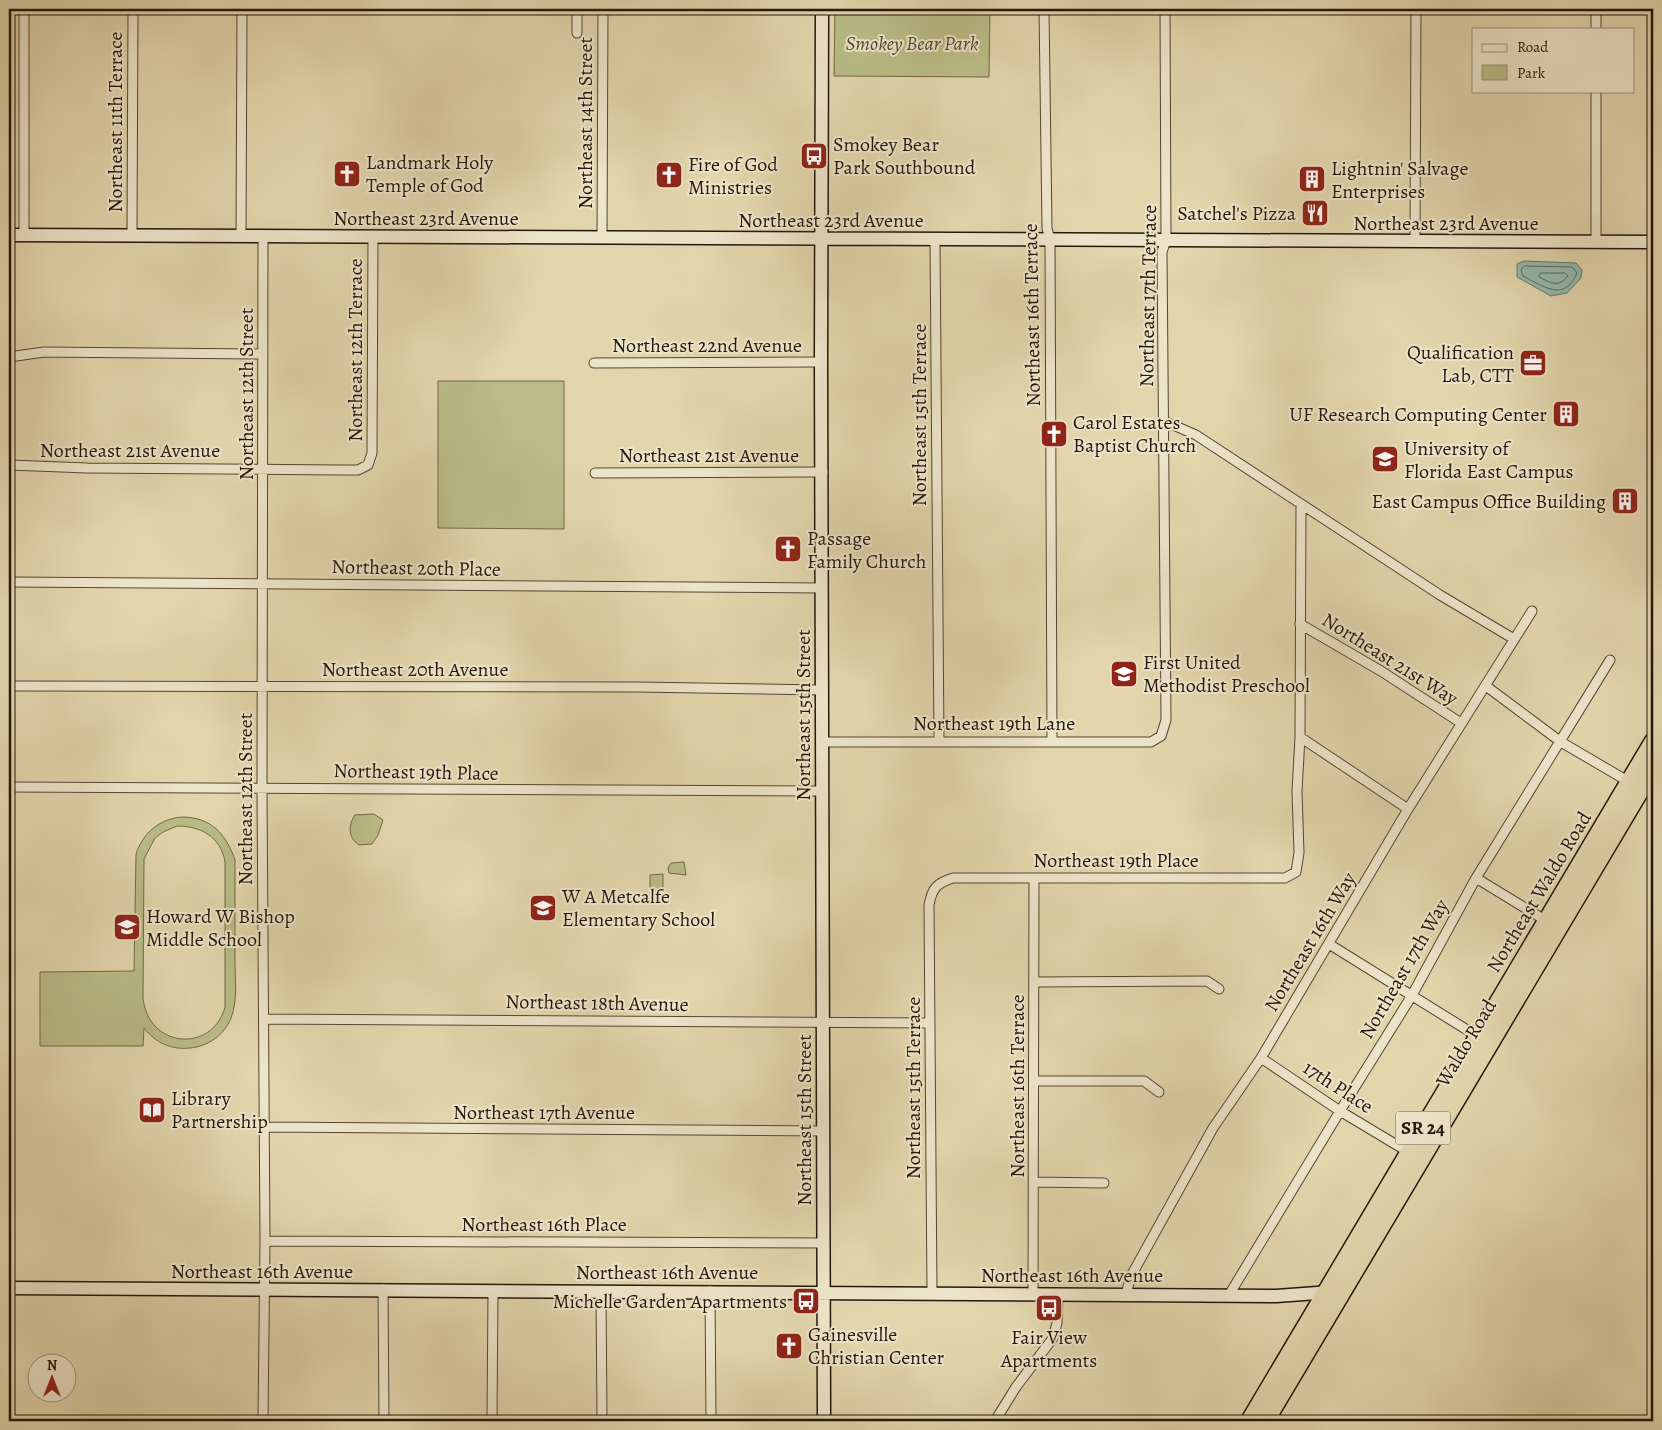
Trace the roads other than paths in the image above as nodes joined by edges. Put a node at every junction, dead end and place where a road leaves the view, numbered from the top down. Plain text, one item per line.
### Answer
1 (24, 9) edge
2 (133, 9) edge
3 (242, 9) edge
4 (577, 9) edge
5 (603, 9) edge
6 (822, 9) edge
7 (1044, 9) edge
8 (1165, 9) edge
9 (1416, 9) edge
10 (1596, 9) edge
11 (1596, 28) edge
12 (577, 33) dead end
13 (1596, 92) edge
14 (9, 235) edge
15 (24, 235) junction
16 (132, 236) junction
17 (241, 236) junction
18 (263, 236) junction
19 (373, 237) junction
20 (602, 238) junction
21 (821, 239) junction
22 (935, 240) junction
23 (1050, 240) junction
24 (1166, 240) junction
25 (1415, 241) junction
26 (1596, 242) junction
27 (1653, 242) edge
28 (263, 354) junction
29 (9, 357) edge
30 (821, 362) junction
31 (594, 363) dead end
32 (1164, 421) junction
33 (369, 462) joint
34 (9, 465) edge
35 (263, 469) junction
36 (823, 472) junction
37 (595, 473) dead end
38 (1301, 505) junction
39 (9, 582) edge
40 (262, 584) junction
41 (822, 588) junction
42 (1532, 611) dead end
43 (1300, 624) junction
44 (1514, 639) junction
45 (1610, 660) dead end
46 (9, 686) edge
47 (1486, 686) junction
48 (262, 687) junction
49 (821, 690) junction
50 (1461, 723) junction
51 (1162, 733) joint
52 (1300, 737) junction
53 (939, 741) junction
54 (1052, 741) junction
55 (1653, 741) edge
56 (822, 742) junction
57 (1561, 742) junction
58 (1653, 770) edge
59 (1636, 786) junction
60 (9, 787) edge
61 (262, 788) junction
62 (822, 791) junction
63 (1408, 810) junction
64 (1034, 878) junction
65 (1476, 878) junction
66 (937, 885) joint
67 (1553, 925) junction
68 (1330, 944) junction
69 (1034, 982) junction
70 (1220, 989) dead end
71 (1411, 997) junction
72 (264, 1020) junction
73 (822, 1023) junction
74 (930, 1023) junction
75 (1484, 1041) junction
76 (1261, 1058) junction
77 (1035, 1082) junction
78 (1159, 1092) dead end
79 (1340, 1111) junction
80 (264, 1127) junction
81 (823, 1131) junction
82 (1416, 1157) junction
83 (1035, 1182) junction
84 (1104, 1182) dead end
85 (265, 1241) junction
86 (823, 1243) junction
87 (9, 1288) edge
88 (383, 1289) junction
89 (264, 1290) junction
90 (493, 1291) junction
91 (601, 1291) junction
92 (710, 1291) junction
93 (823, 1292) junction
94 (932, 1293) junction
95 (1033, 1294) junction
96 (1058, 1294) junction
97 (1126, 1294) junction
98 (1336, 1294) junction
99 (1229, 1295) junction
100 (263, 1421) edge
101 (384, 1421) edge
102 (492, 1421) edge
103 (602, 1421) edge
104 (711, 1421) edge
105 (824, 1421) edge
106 (995, 1421) edge
107 (1249, 1421) edge
108 (1266, 1421) edge

1 - 15 street
2 - 16 street, Northeast 11th Terrace
3 - 17 street
4 - 12 street
5 - 20 street, Northeast 14th Street
6 - 21 street, Northeast 15th Street
7 - 23 street, Northeast 16th Terrace
8 - 24 street, Northeast 17th Terrace
9 - 25 street
10 - 11 street
13 - 26 street
14 - 15 street, Northeast 23rd Avenue
15 - 16 street, Northeast 23rd Avenue
16 - 17 street, Northeast 23rd Avenue
17 - 18 street, Northeast 23rd Avenue
18 - 19 street, Northeast 23rd Avenue
18 - 28 street, Northeast 12th Street
19 - 20 street, Northeast 23rd Avenue
19 - 33 street, Northeast 12th Terrace
20 - 21 street, Northeast 23rd Avenue
21 - 22 street, Northeast 23rd Avenue
21 - 30 street, Northeast 15th Street
22 - 23 street, Northeast 23rd Avenue
22 - 53 street, Northeast 15th Terrace
23 - 24 street, Northeast 23rd Avenue
23 - 54 street, Northeast 16th Terrace
24 - 25 street, Northeast 23rd Avenue
24 - 32 street, Northeast 17th Terrace
25 - 26 street, Northeast 23rd Avenue
26 - 27 street, Northeast 23rd Avenue
28 - 29 street
28 - 35 street, Northeast 12th Street
30 - 31 street, Northeast 22nd Avenue
30 - 36 street, Northeast 15th Street
32 - 38 street
32 - 51 street, Northeast 17th Terrace
33 - 35 street, Northeast 21st Avenue
34 - 35 street, Northeast 21st Avenue
35 - 40 street, Northeast 12th Street
36 - 37 street, Northeast 21st Avenue
36 - 41 street, Northeast 15th Street
38 - 43 street
38 - 44 street
39 - 40 street, Northeast 20th Place
40 - 41 street, Northeast 20th Place
40 - 48 street, Northeast 12th Street
41 - 49 street, Northeast 15th Street
42 - 44 street, Northeast 16th Way
43 - 50 street, Northeast 21st Way
43 - 52 street
44 - 47 street, Northeast 16th Way
45 - 57 street, Northeast 17th Way
46 - 48 street, Northeast 20th Avenue
47 - 50 street, Northeast 16th Way
47 - 57 street
48 - 49 street, Northeast 20th Avenue
48 - 61 street, Northeast 12th Street
49 - 56 street, Northeast 15th Street
50 - 63 street, Northeast 16th Way
51 - 54 street, Northeast 19th Lane
52 - 63 street
52 - 64 street, Northeast 19th Place
53 - 54 street, Northeast 19th Lane
53 - 56 street, Northeast 19th Lane
55 - 59 highway, SR 24
56 - 62 street, Northeast 15th Street
57 - 59 street
57 - 65 street, Northeast 17th Way
58 - 59 highway, SR 24
59 - 67 highway, Waldo Road / SR 24
60 - 61 street, Northeast 19th Place
61 - 62 street, Northeast 19th Place
61 - 72 street, Northeast 12th Street
62 - 73 street, Northeast 15th Street
63 - 68 street, Northeast 16th Way
64 - 66 street, Northeast 19th Place
64 - 69 street, Northeast 16th Terrace
65 - 67 street
65 - 71 street, Northeast 17th Way
66 - 74 street, Northeast 15th Terrace
67 - 75 highway, Waldo Road / SR 24
68 - 71 street
68 - 76 street, Northeast 16th Way
69 - 70 street
69 - 77 street, Northeast 16th Terrace
71 - 75 street
71 - 79 street, Northeast 17th Way
72 - 73 street, Northeast 18th Avenue
72 - 80 street, Northeast 12th Street
73 - 74 street, Northeast 18th Avenue
73 - 81 street, Northeast 15th Street
74 - 94 street, Northeast 15th Terrace
75 - 82 highway, Waldo Road / SR 24
76 - 79 street, 17th Place
76 - 97 street, Northeast 16th Way
77 - 78 street
77 - 83 street, Northeast 16th Terrace
79 - 82 street, 17th Place
79 - 99 street, Northeast 17th Way
80 - 81 street, Northeast 17th Avenue
80 - 85 street, Northeast 12th Street
81 - 86 street, Northeast 15th Street
82 - 98 highway, Waldo Road / SR 24
82 - 98 highway, Waldo Road / SR 24
83 - 84 street
83 - 95 street, Northeast 16th Terrace
85 - 86 street, Northeast 16th Place
85 - 89 street, Northeast 12th Street
86 - 93 street, Northeast 15th Street
87 - 89 street, Northeast 16th Avenue
88 - 89 street, Northeast 16th Avenue
88 - 90 street, Northeast 16th Avenue
88 - 101 street
89 - 100 street, Northeast 12th Street
90 - 91 street, Northeast 16th Avenue
90 - 102 street
91 - 92 street, Northeast 16th Avenue
91 - 103 street
92 - 93 street, Northeast 16th Avenue
92 - 104 street
93 - 94 street, Northeast 16th Avenue
93 - 105 street, Northeast 15th Street
94 - 95 street, Northeast 16th Avenue
95 - 96 street, Northeast 16th Avenue
96 - 97 street, Northeast 16th Avenue
96 - 106 street
97 - 99 street, Northeast 16th Avenue
98 - 99 street, Northeast 16th Avenue
98 - 107 highway, Waldo Road / SR 24
98 - 108 highway, Waldo Road / SR 24

